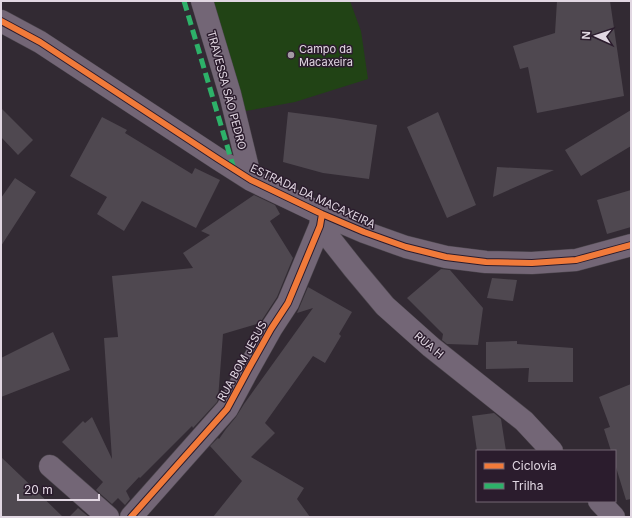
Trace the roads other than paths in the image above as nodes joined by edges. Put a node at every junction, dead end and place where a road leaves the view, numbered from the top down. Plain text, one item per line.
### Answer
1 (202, 1) edge
2 (1, 21) edge
3 (251, 180) junction
4 (321, 220) junction
5 (631, 245) edge
6 (551, 450) edge
7 (50, 466) dead end
8 (600, 502) edge
9 (108, 517) edge
10 (131, 517) edge
11 (614, 517) edge

1 - 3 street, TRAVESSA SÃO PEDRO
2 - 3 street, ESTRADA DA MACAXEIRA
3 - 4 street, ESTRADA DA MACAXEIRA
4 - 5 street, ESTRADA DA MACAXEIRA
4 - 6 street, RUA H
4 - 10 street, RUA BOM JESUS
7 - 9 street
8 - 11 street

